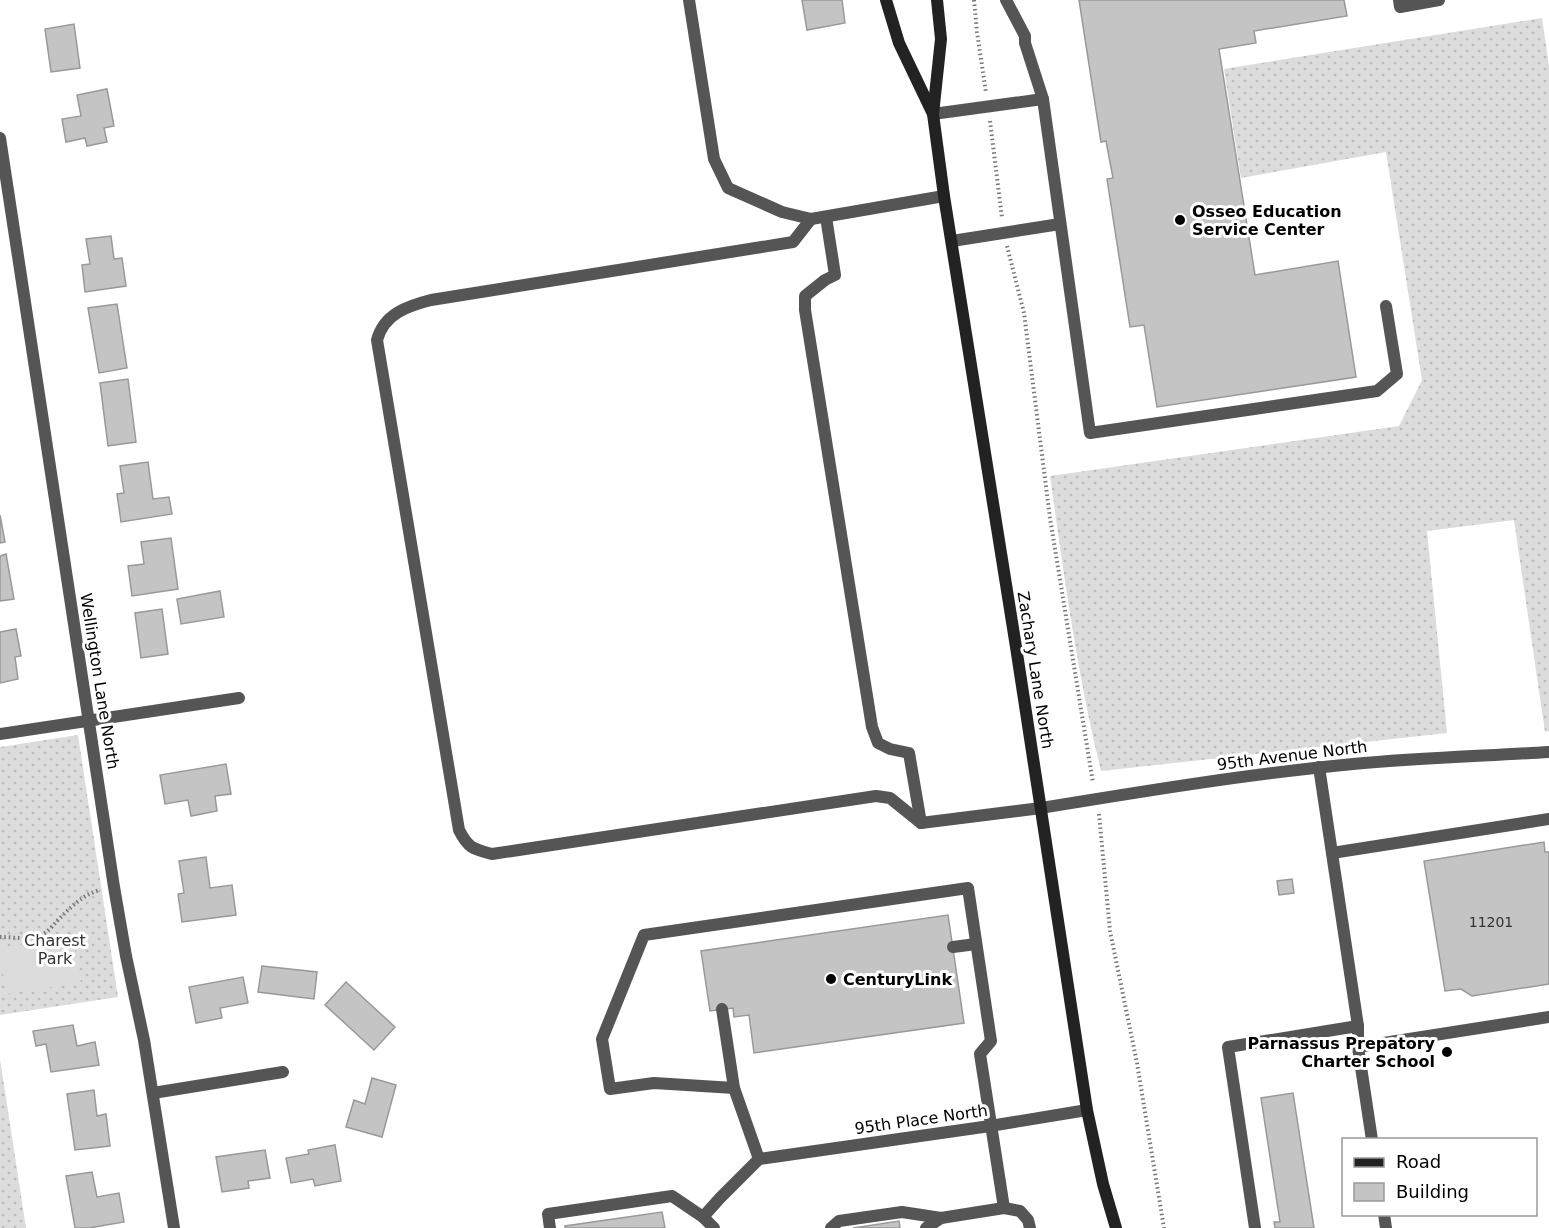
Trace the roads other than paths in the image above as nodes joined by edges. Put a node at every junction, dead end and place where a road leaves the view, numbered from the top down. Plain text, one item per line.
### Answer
1 (689, 0) edge
2 (886, 0) edge
3 (937, 0) edge
4 (1006, 0) edge
5 (1399, 0) edge
6 (1439, 0) edge
7 (1042, 99) junction
8 (933, 114) junction
9 (0, 138) edge
10 (944, 196) junction
11 (826, 217) junction
12 (811, 219) junction
13 (1060, 224) junction
14 (952, 241) junction
15 (1386, 306) dead end
16 (238, 698) dead end
17 (90, 720) junction
18 (0, 734) edge
19 (1549, 752) edge
20 (1319, 767) junction
21 (1041, 808) junction
22 (1549, 819) edge
23 (921, 823) junction
24 (1332, 854) junction
25 (976, 944) junction
26 (953, 947) dead end
27 (722, 1009) dead end
28 (1549, 1017) edge
29 (1358, 1026) junction
30 (1358, 1047) junction
31 (283, 1072) dead end
32 (734, 1088) junction
33 (153, 1093) junction
34 (1087, 1110) junction
35 (990, 1126) junction
36 (1372, 1138) edge
37 (759, 1159) junction
38 (1004, 1209) junction
39 (703, 1217) junction
40 (941, 1218) junction
41 (174, 1228) edge
42 (550, 1228) edge
43 (714, 1228) edge
44 (831, 1228) edge
45 (926, 1228) edge
46 (1030, 1228) edge
47 (1116, 1228) edge
48 (1256, 1228) edge

1 - 12 street
2 - 8 main road, Zachary Lane North
3 - 8 main road, Zachary Lane North
4 - 7 street
5 - 6 street
7 - 8 street
7 - 13 street
8 - 10 main road, Zachary Lane North
9 - 17 street, Wellington Lane North
10 - 11 street
10 - 14 main road, Zachary Lane North
11 - 12 street
11 - 23 street
12 - 23 street
13 - 14 street
13 - 15 street
14 - 21 main road, Zachary Lane North
16 - 17 street
17 - 18 street
17 - 33 street, Wellington Lane North
19 - 20 street, 95th Avenue North
20 - 21 street, 95th Avenue North
20 - 24 street
21 - 23 street, 95th Avenue North
21 - 34 main road, Zachary Lane North
22 - 24 street
24 - 29 street
25 - 26 street
25 - 32 street
25 - 35 street
27 - 32 street
28 - 30 street
29 - 30 street
29 - 48 street
30 - 36 street
31 - 33 street
32 - 37 street
33 - 41 street, Wellington Lane North
34 - 35 street, 95th Place North
34 - 47 main road, Zachary Lane North
35 - 37 street, 95th Place North
35 - 38 street
37 - 39 street
38 - 40 street
38 - 46 street
39 - 42 street
39 - 43 street
40 - 44 street
40 - 45 street

